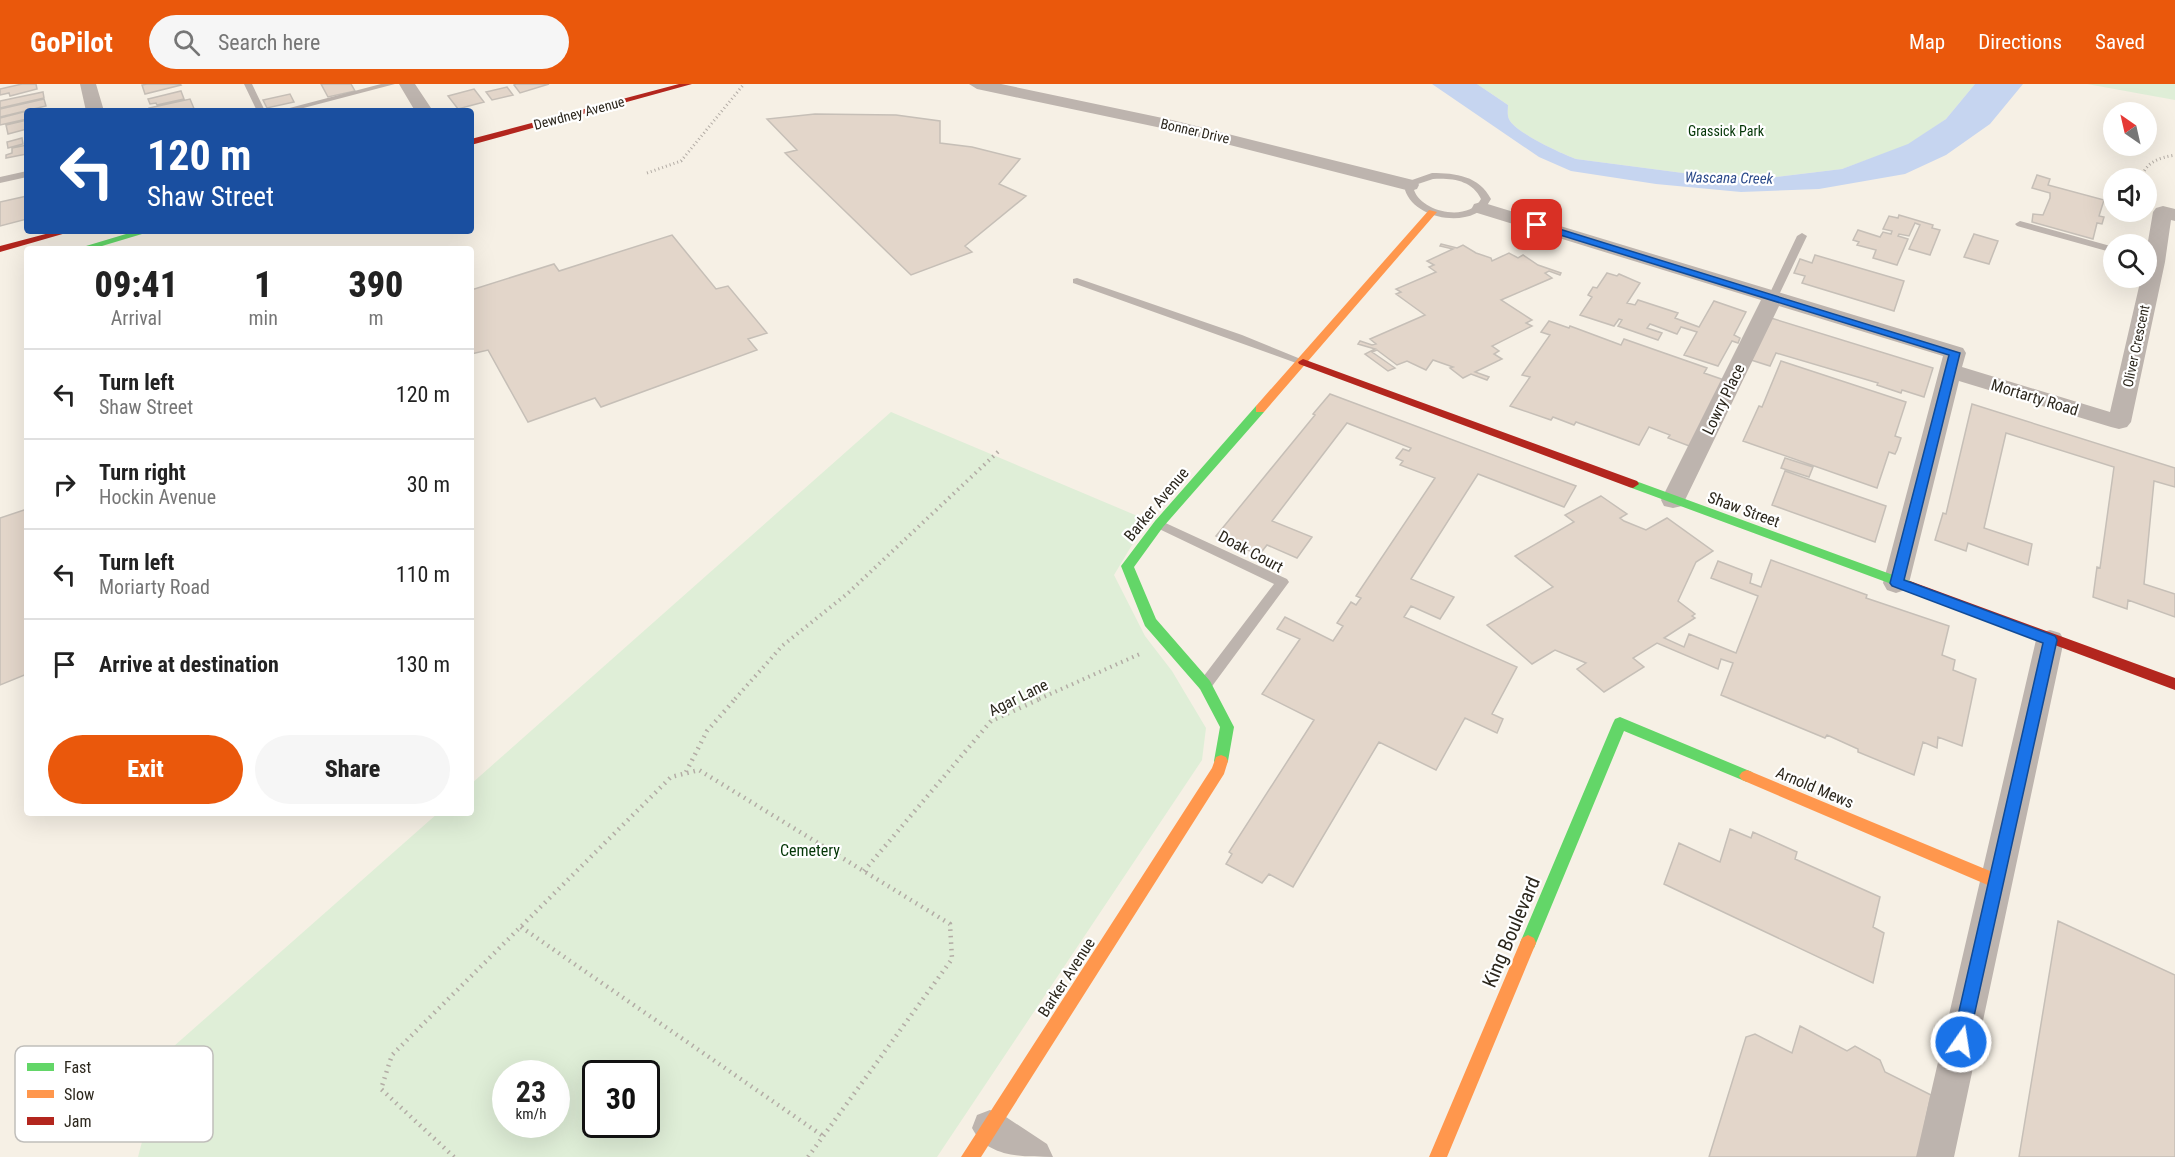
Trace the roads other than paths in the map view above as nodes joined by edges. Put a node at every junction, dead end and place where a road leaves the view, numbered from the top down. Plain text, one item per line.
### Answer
1 (88, 84) edge
2 (248, 84) edge
3 (391, 84) edge
4 (407, 84) edge
5 (688, 84) edge
6 (977, 84) edge
7 (94, 108) edge
8 (260, 108) edge
9 (294, 108) edge
10 (422, 108) edge
11 (474, 141) edge
12 (24, 175) edge
13 (0, 180) edge
14 (1410, 185) junction
15 (1481, 208) junction
16 (1432, 212) junction
17 (2175, 215) edge
18 (2020, 224) dead end
19 (57, 234) edge
20 (126, 234) edge
21 (1802, 236) dead end
22 (2157, 236) edge
23 (90, 246) edge
24 (2103, 247) edge
25 (0, 249) edge
26 (1077, 281) dead end
27 (2146, 288) edge
28 (1773, 297) junction
29 (1303, 362) junction
30 (1952, 362) junction
31 (2120, 422) joint
32 (1673, 501) junction
33 (1159, 524) junction
34 (1896, 583) junction
35 (2050, 640) junction
36 (2175, 684) edge
37 (1205, 685) junction
38 (1620, 723) joint
39 (1996, 881) junction
40 (980, 1142) edge
41 (1034, 1157) edge
42 (1438, 1157) edge
43 (1935, 1157) edge

1 - 7 street
2 - 8 lane
3 - 9 lane
4 - 10 street
5 - 11 street, Dewdney Avenue
6 - 14 street, Bonner Drive
12 - 13 lane
14 - 15 lane
14 - 16 lane
15 - 16 lane
15 - 28 street, Mortarty Road
16 - 29 street, Barker Avenue
17 - 22 street, Oliver Crescent
18 - 24 lane
19 - 25 street
20 - 23 street
21 - 28 lane
26 - 29 lane
27 - 31 street, Oliver Crescent
28 - 30 street, Mortarty Road
28 - 32 street, Lowry Place
29 - 32 street, Shaw Street
29 - 33 street, Barker Avenue
30 - 31 street, Mortarty Road
30 - 34 street
32 - 34 street, Shaw Street
33 - 37 street, Barker Avenue
33 - 37 lane, Doak Court
34 - 35 street, Shaw Street
35 - 36 street, Shaw Street
35 - 39 street
37 - 40 street, Barker Avenue
38 - 39 street, Arnold Mews
38 - 42 street, King Boulevard
39 - 43 street
40 - 41 street

